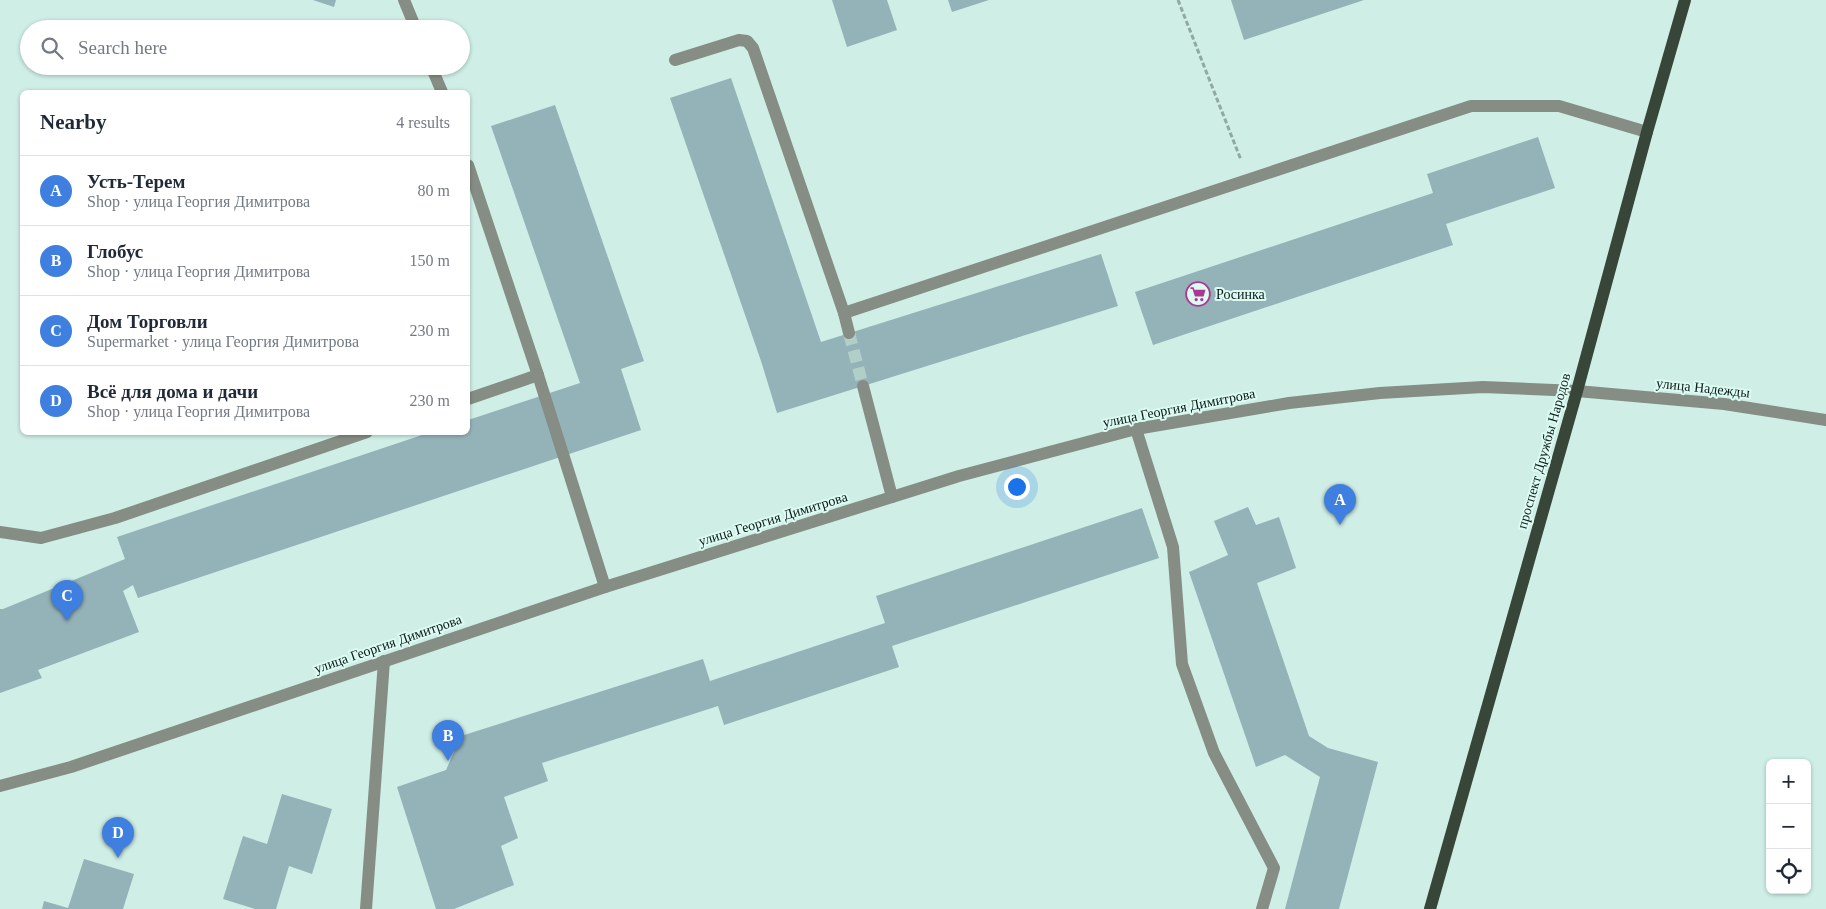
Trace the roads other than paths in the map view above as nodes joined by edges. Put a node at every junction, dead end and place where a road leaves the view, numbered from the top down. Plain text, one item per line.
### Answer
1 (404, 0) edge
2 (1685, 0) edge
3 (412, 20) edge
4 (675, 60) dead end
5 (435, 75) edge
6 (441, 90) edge
7 (1647, 132) junction
8 (470, 171) edge
9 (844, 313) junction
10 (849, 333) tunnel mouth
11 (538, 375) junction
12 (863, 386) tunnel mouth
13 (1577, 391) junction
14 (470, 397) edge
15 (1826, 420) edge
16 (1136, 429) junction
17 (358, 435) edge
18 (892, 497) junction
19 (0, 532) edge
20 (605, 587) junction
21 (384, 661) junction
22 (0, 786) edge
23 (366, 909) edge
24 (1262, 909) edge
25 (1430, 909) edge

1 - 3 street
2 - 7 main road, проспект Дружбы Народов
4 - 9 street
5 - 6 street
7 - 9 street
7 - 13 main road, проспект Дружбы Народов
8 - 11 street
9 - 10 street
11 - 14 street
11 - 20 street
12 - 18 street
13 - 15 street, улица Надежды
13 - 16 street, улица Георгия Димитрова
13 - 25 main road, проспект Дружбы Народов
16 - 18 street, улица Георгия Димитрова
16 - 24 street
17 - 19 street
18 - 20 street, улица Георгия Димитрова
20 - 21 street, улица Георгия Димитрова
21 - 22 street, улица Георгия Димитрова
21 - 23 street

